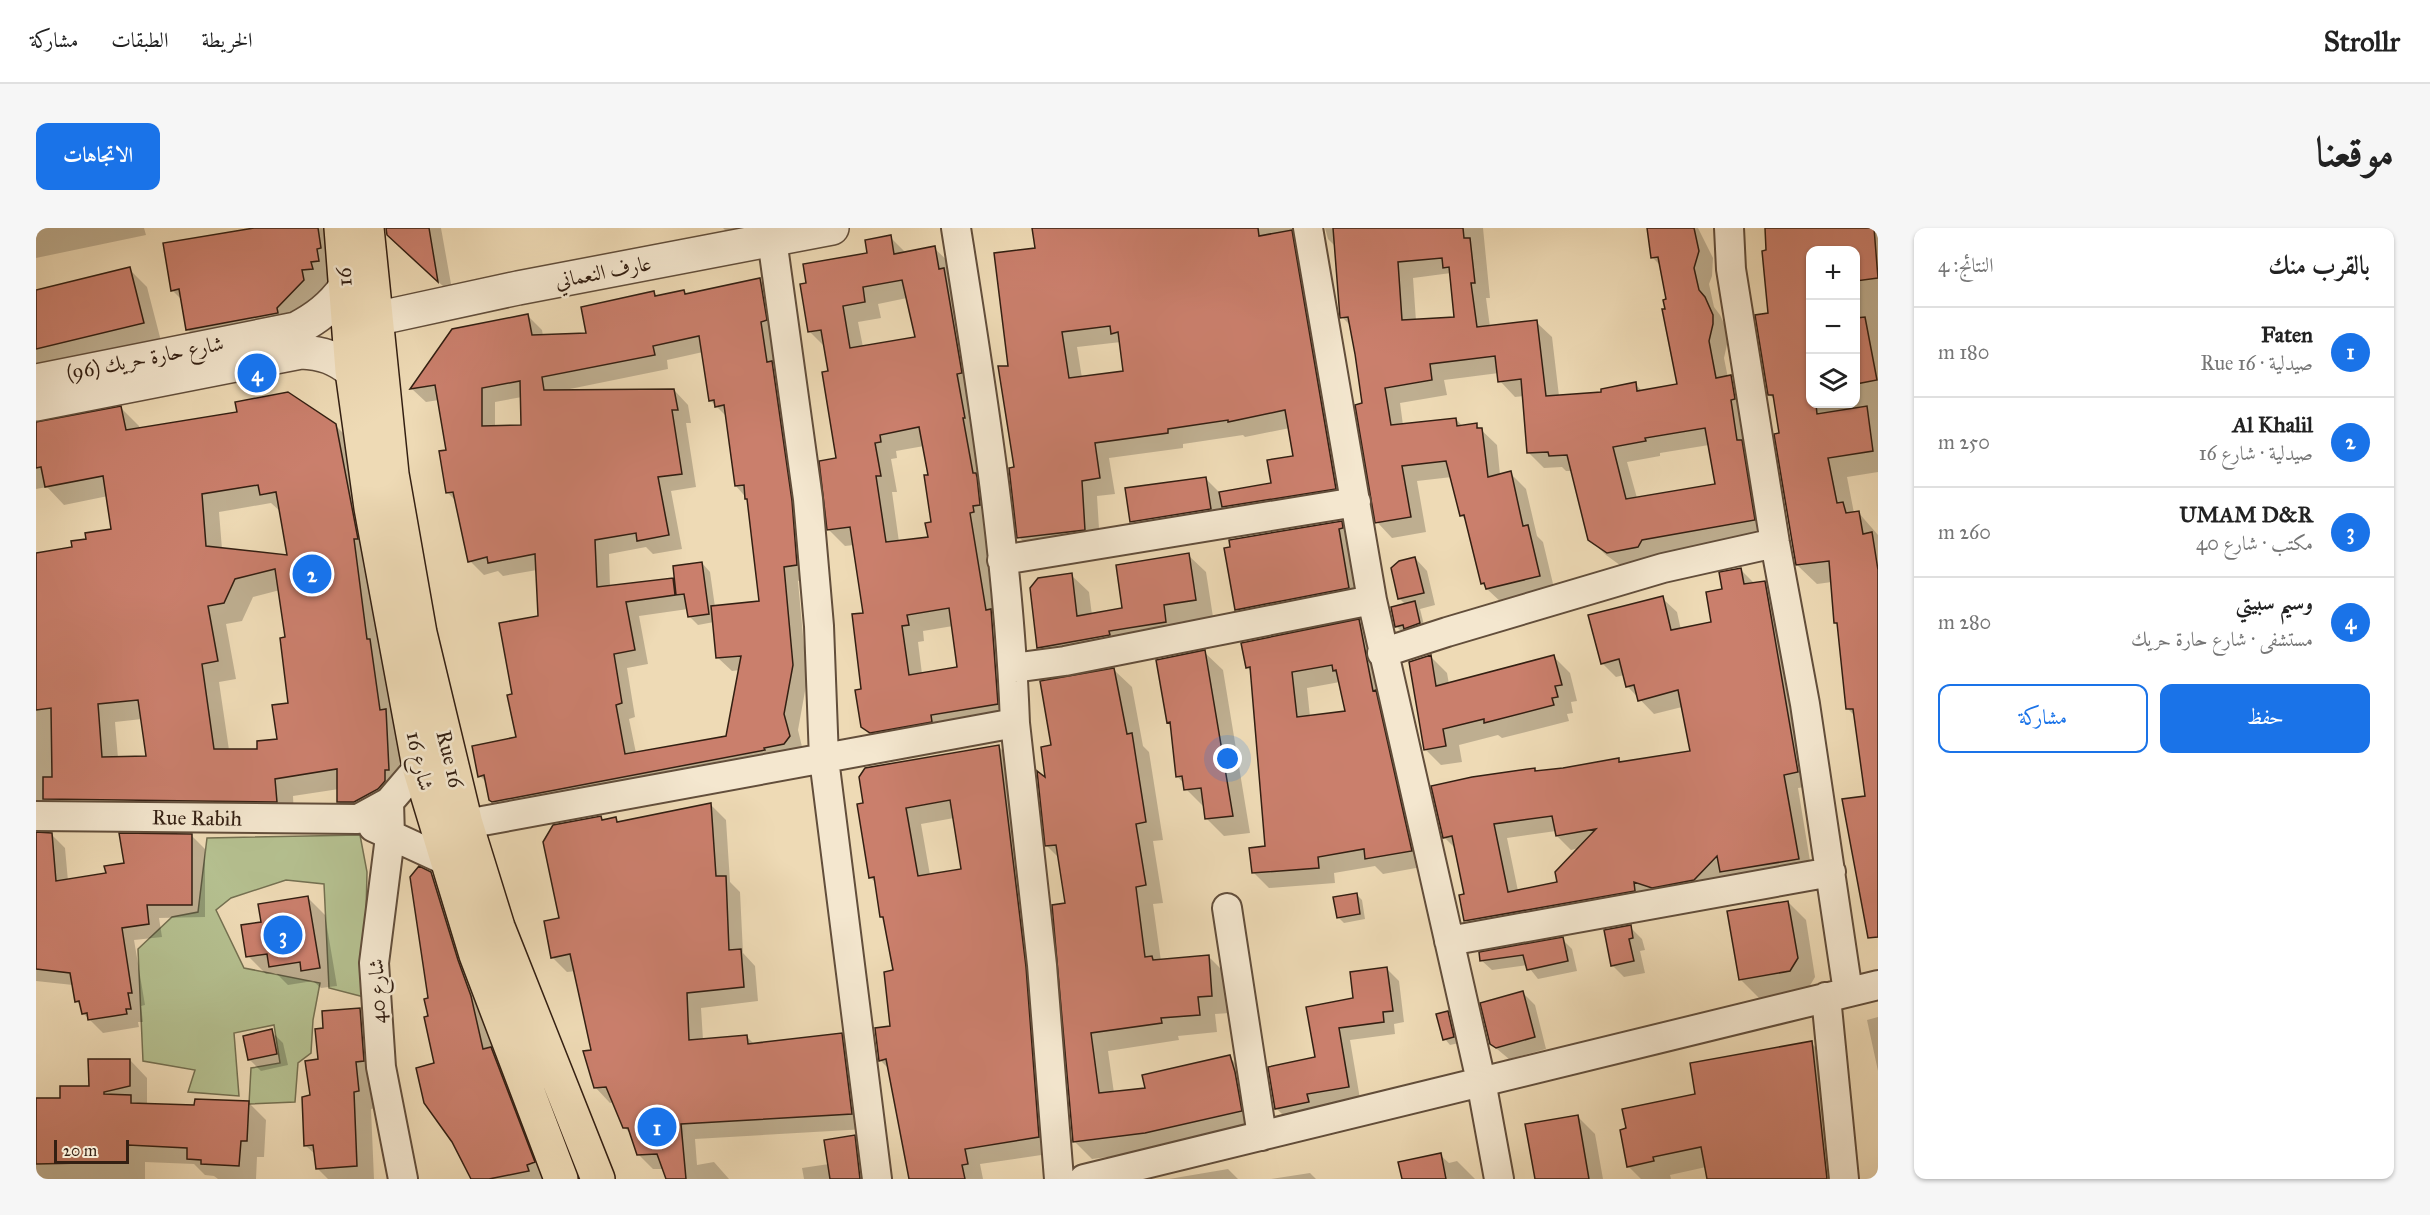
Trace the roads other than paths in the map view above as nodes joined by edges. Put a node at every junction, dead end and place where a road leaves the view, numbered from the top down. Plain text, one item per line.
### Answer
1 (341, 228) edge
2 (367, 228) edge
3 (832, 228) edge
4 (956, 228) edge
5 (1308, 228) edge
6 (1729, 228) edge
7 (772, 239) junction
8 (345, 288) junction
9 (361, 322) junction
10 (175, 365) junction
11 (352, 371) junction
12 (36, 381) edge
13 (36, 404) edge
14 (1356, 502) junction
15 (1775, 543) junction
16 (1002, 560) junction
17 (1372, 600) junction
18 (1382, 653) junction
19 (1013, 668) junction
20 (1015, 723) junction
21 (824, 759) junction
22 (419, 767) junction
23 (390, 802) junction
24 (36, 816) edge
25 (358, 819) junction
26 (466, 824) junction
27 (390, 837) junction
28 (447, 861) junction
29 (1831, 872) junction
30 (1227, 908) dead end
31 (1449, 941) junction
32 (1878, 985) edge
33 (1837, 995) junction
34 (1481, 1081) junction
35 (1262, 1136) junction
36 (1116, 1176) edge
37 (403, 1179) edge
38 (561, 1179) edge
39 (598, 1179) edge
40 (877, 1179) edge
41 (1059, 1179) edge
42 (1084, 1179) edge
43 (1499, 1179) edge
44 (1844, 1179) edge

1 - 8 main road, 16
2 - 9 main road, شارع 16
3 - 7 street, عارف النعماني
4 - 16 street
5 - 14 street
6 - 15 street
7 - 9 street, عارف النعماني
7 - 21 street
8 - 9 main road, 16
8 - 10 street, شارع حارة حريك (96)
9 - 11 main road, شارع 16
9 - 26 main road, Rue 16
10 - 11 street
10 - 12 street, شارع حارة حريك (96)
10 - 13 street
11 - 22 main road, شارع 16
14 - 16 street
14 - 17 street
15 - 18 street
15 - 29 street
16 - 19 street
17 - 18 street
17 - 19 street
18 - 31 street
19 - 20 street
20 - 21 street
20 - 41 street
21 - 26 street
21 - 40 street
22 - 23 street, Rue Rabih
22 - 28 main road, شارع 16
23 - 25 street, Rue Rabih
23 - 27 street, شارع 40
24 - 25 street, Rue Rabih
25 - 27 street, Rue Rabih
26 - 39 main road, Rue 16
27 - 28 street, Rue Rabih
27 - 37 street, شارع 40
28 - 38 main road, شارع 16
29 - 31 street
29 - 33 street
30 - 35 street
31 - 34 street
32 - 33 street
33 - 34 street
33 - 44 street
34 - 35 street
34 - 43 street
35 - 36 street
36 - 42 street

